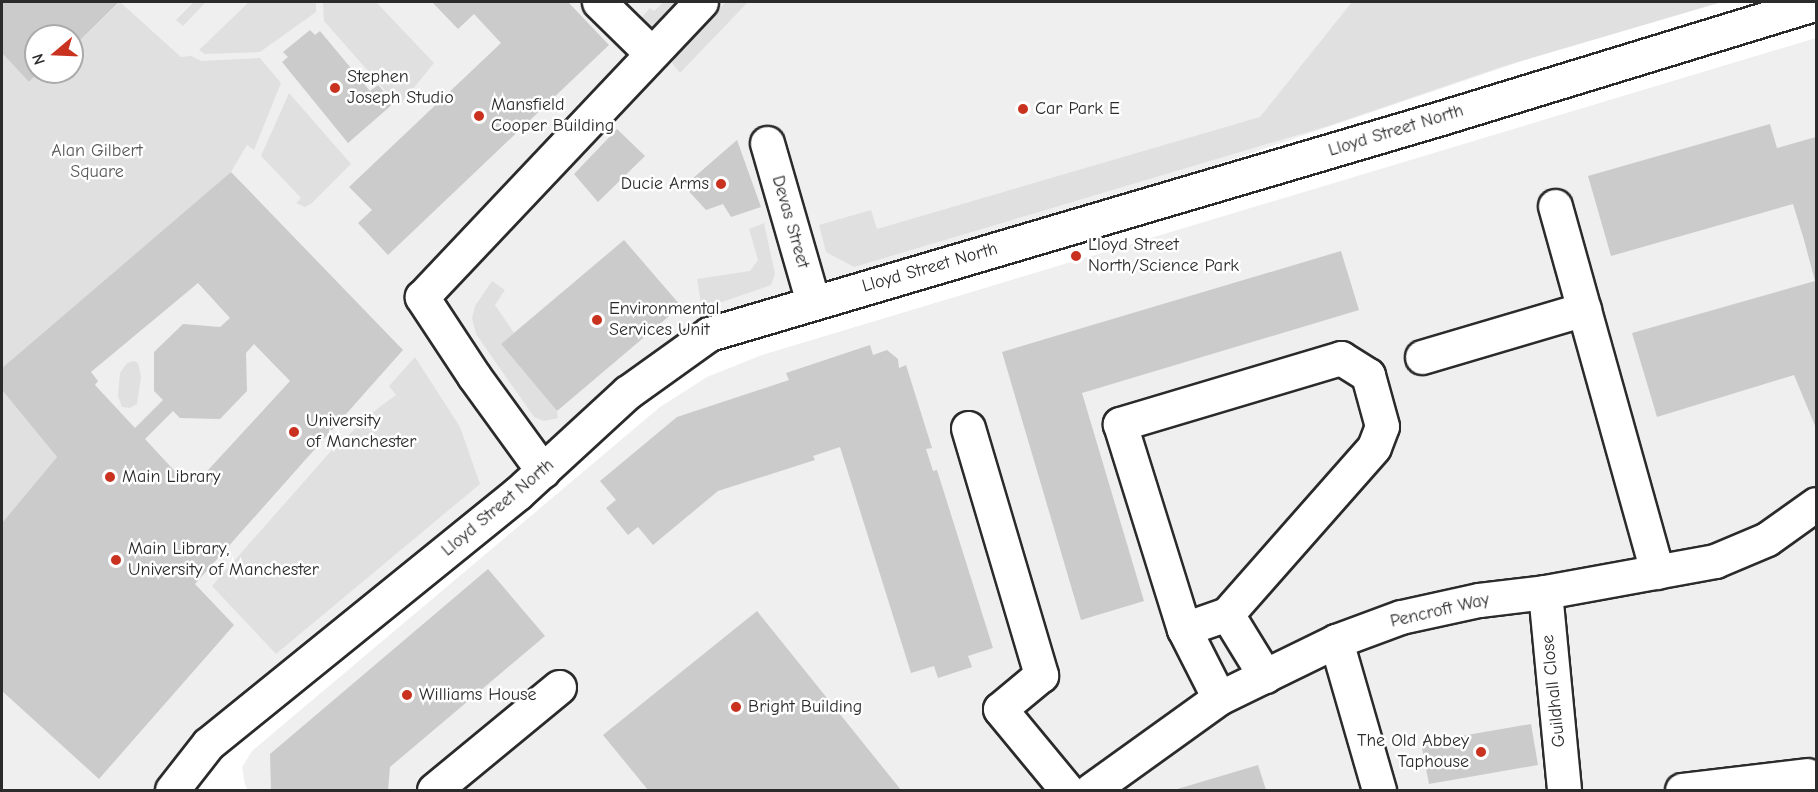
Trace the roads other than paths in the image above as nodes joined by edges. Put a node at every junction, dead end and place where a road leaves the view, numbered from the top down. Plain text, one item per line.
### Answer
1 (600, 2) edge
2 (701, 2) edge
3 (1816, 3) edge
4 (651, 52) junction
5 (767, 143) dead end
6 (1555, 206) dead end
7 (813, 302) junction
8 (1584, 309) junction
9 (1422, 357) dead end
10 (968, 429) dead end
11 (543, 471) junction
12 (1816, 504) edge
13 (1658, 572) junction
14 (1545, 592) junction
15 (1227, 614) junction
16 (1184, 629) junction
17 (1336, 641) junction
18 (1265, 676) junction
19 (559, 687) dead end
20 (1219, 698) junction
21 (1807, 775) dead end
22 (181, 787) edge
23 (434, 790) edge
24 (1067, 790) edge
25 (1091, 790) edge
26 (1379, 790) edge
27 (1564, 790) edge
28 (1682, 790) edge

1 - 4 street
2 - 4 street
3 - 7 street, Lloyd Street North
4 - 11 street
5 - 7 street, Devas Street
6 - 8 street
7 - 11 street, Lloyd Street North
8 - 9 street
8 - 13 street
10 - 24 street
11 - 22 street, Lloyd Street North
12 - 13 street, Pencroft Way
13 - 14 street, Pencroft Way
14 - 17 street, Pencroft Way
14 - 27 street, Guildhall Close
15 - 16 street
15 - 16 street
15 - 18 street
16 - 20 street
17 - 18 street, Pencroft Way
17 - 26 street
18 - 20 street, Pencroft Way
19 - 23 street
20 - 25 street, Pencroft Way
21 - 28 street

